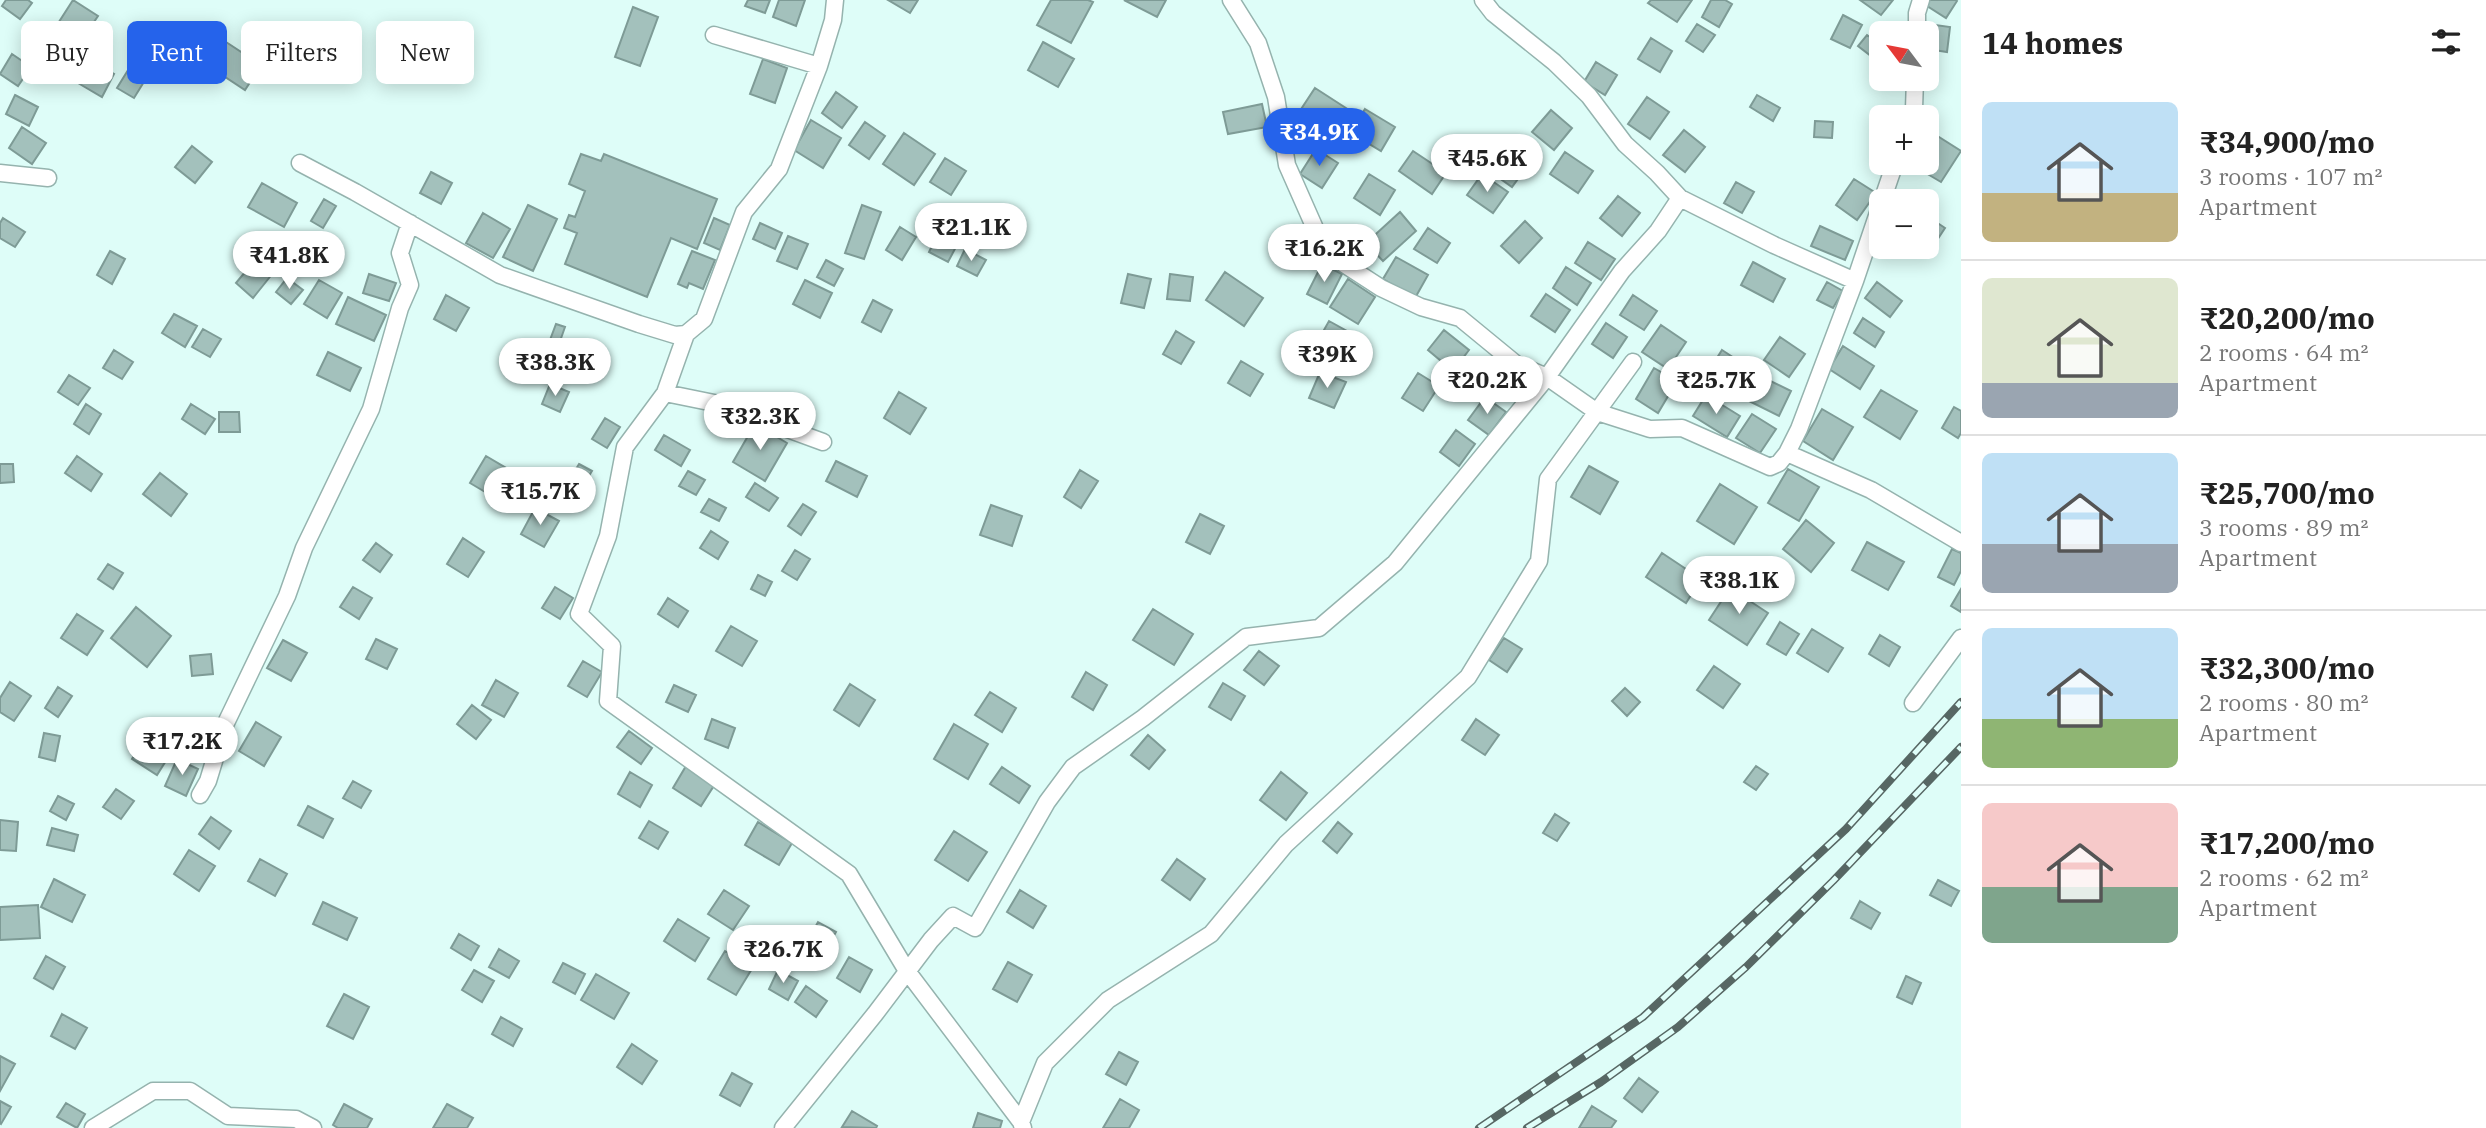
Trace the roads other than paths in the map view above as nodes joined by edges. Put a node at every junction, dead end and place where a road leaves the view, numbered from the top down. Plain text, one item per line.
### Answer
1 (835, 0) edge
2 (1231, 0) edge
3 (1483, 0) edge
4 (1921, 0) edge
5 (1917, 21) edge
6 (714, 35) dead end
7 (819, 66) junction
8 (300, 163) dead end
9 (0, 173) edge
10 (48, 178) dead end
11 (1680, 198) junction
12 (410, 223) junction
13 (1869, 241) edge
14 (1855, 281) junction
15 (686, 334) junction
16 (1633, 362) dead end
17 (1547, 377) junction
18 (665, 393) junction
19 (1597, 412) junction
20 (823, 442) dead end
21 (1787, 453) junction
22 (1961, 543) edge
23 (1961, 638) edge
24 (1913, 703) dead end
25 (200, 795) dead end
26 (908, 971) junction
27 (1022, 1125) edge
28 (93, 1128) edge
29 (313, 1128) edge
30 (783, 1128) edge

1 - 7 street
2 - 17 street
3 - 11 street
4 - 5 street
6 - 7 street
7 - 15 street
8 - 12 street
9 - 10 street
11 - 14 street
11 - 17 street
12 - 15 street
12 - 25 street
13 - 14 street
14 - 21 street
15 - 18 street
16 - 19 street
17 - 19 street
17 - 26 street
18 - 20 street
18 - 26 street
19 - 21 street
19 - 27 street
21 - 22 street
23 - 24 street
26 - 27 street
26 - 30 street
28 - 29 street

